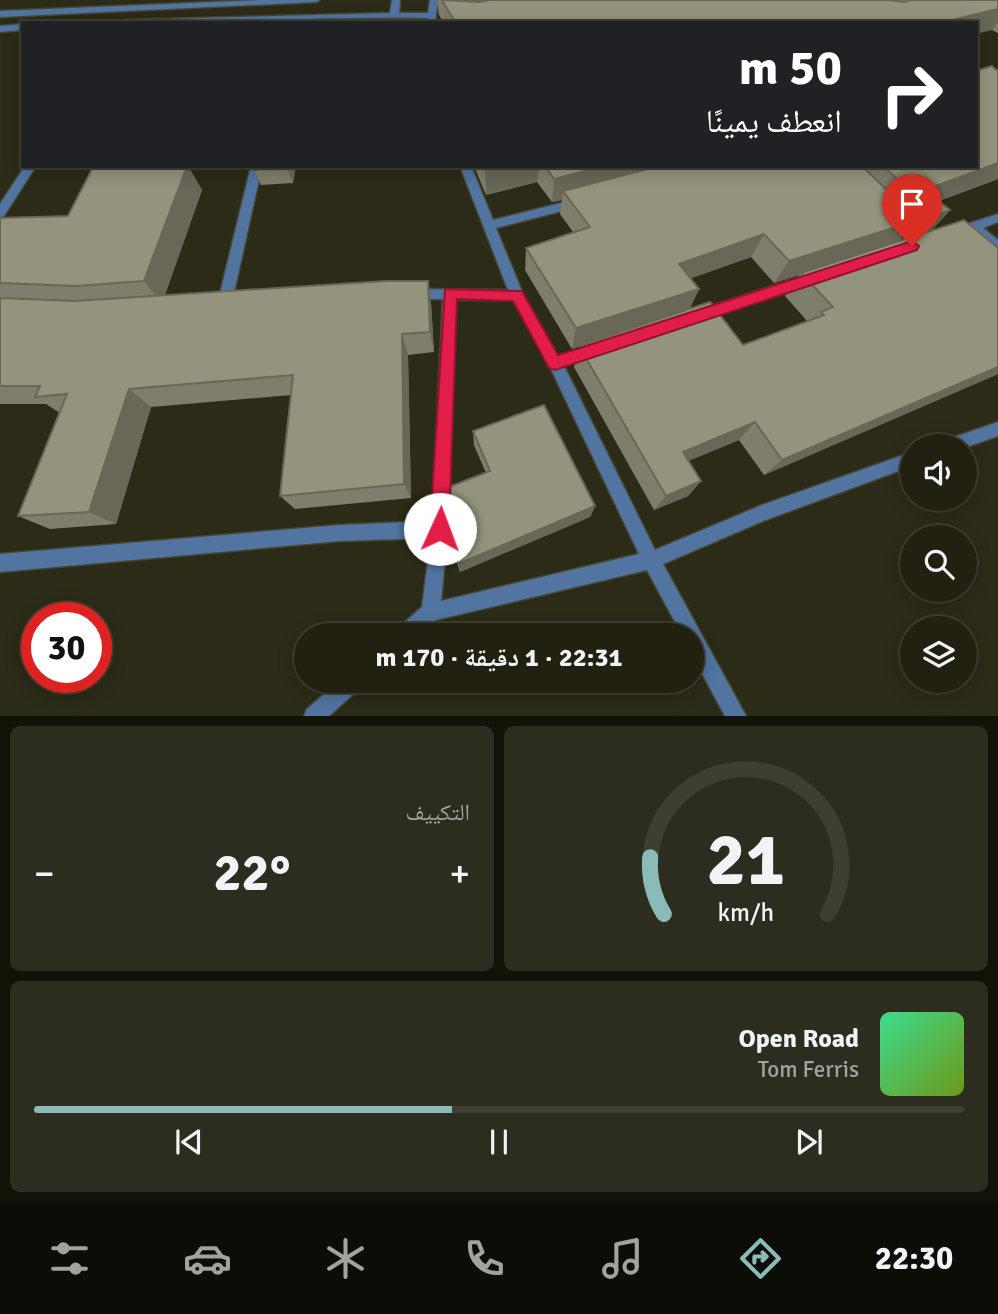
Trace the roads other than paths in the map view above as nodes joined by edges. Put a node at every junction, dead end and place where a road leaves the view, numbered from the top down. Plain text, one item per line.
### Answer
1 (297, 0) edge
2 (316, 0) edge
3 (396, 0) edge
4 (434, 0) edge
5 (136, 4) edge
6 (0, 15) edge
7 (394, 15) junction
8 (431, 19) edge
9 (291, 20) edge
10 (128, 21) edge
11 (236, 21) edge
12 (21, 27) edge
13 (0, 29) edge
14 (30, 168) edge
15 (257, 168) edge
16 (467, 168) edge
17 (584, 201) edge
18 (0, 213) edge
19 (998, 218) edge
20 (491, 225) junction
21 (974, 226) junction
22 (936, 238) edge
23 (998, 247) edge
24 (819, 276) edge
25 (450, 293) junction
26 (404, 295) edge
27 (517, 295) junction
28 (224, 306) edge
29 (687, 320) edge
30 (607, 345) edge
31 (555, 363) junction
32 (998, 429) edge
33 (977, 436) edge
34 (900, 463) edge
35 (440, 529) junction
36 (651, 560) junction
37 (0, 562) edge
38 (431, 612) junction
39 (419, 623) edge
40 (340, 693) edge
41 (314, 716) edge
42 (736, 716) edge

1 - 2 street
1 - 5 street
3 - 7 street
4 - 8 street
5 - 6 street
5 - 10 street
7 - 8 street
7 - 9 street
9 - 11 street
12 - 13 street
14 - 18 street
15 - 28 street
16 - 20 street
17 - 20 street
19 - 21 street
20 - 27 street
21 - 22 street
21 - 23 street
24 - 29 street
25 - 26 street
25 - 27 street
25 - 35 street
27 - 31 street
30 - 31 street
31 - 36 street
32 - 33 street
34 - 36 street
35 - 37 street
35 - 38 street
36 - 38 street
36 - 42 street
38 - 39 street
40 - 41 street

